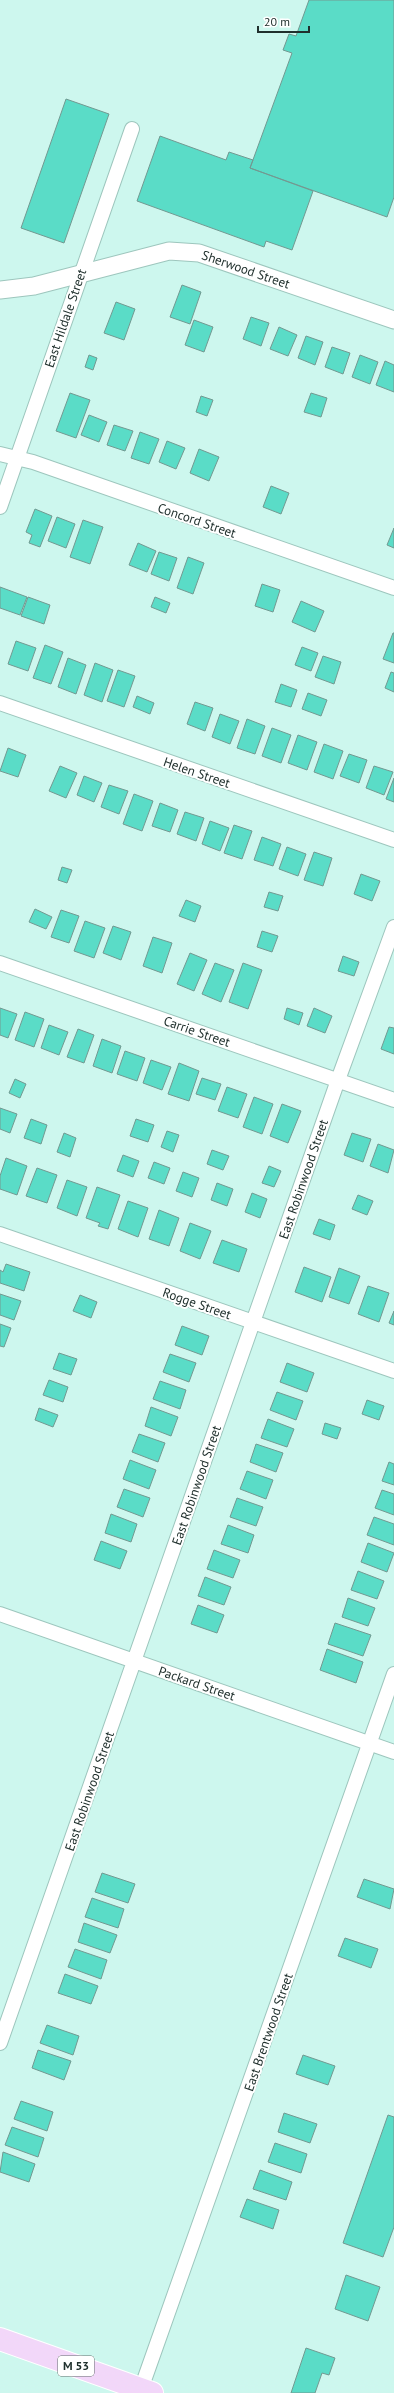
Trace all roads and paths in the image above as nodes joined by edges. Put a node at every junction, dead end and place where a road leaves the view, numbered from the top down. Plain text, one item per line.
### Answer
1 (132, 128) dead end
2 (80, 273) junction
3 (0, 290) edge
4 (394, 320) edge
5 (0, 454) edge
6 (17, 460) junction
7 (0, 507) edge
8 (394, 588) edge
9 (0, 703) edge
10 (394, 840) edge
11 (394, 927) edge
12 (0, 963) edge
13 (338, 1080) junction
14 (394, 1100) edge
15 (0, 1234) edge
16 (253, 1322) junction
17 (394, 1372) edge
18 (0, 1614) edge
19 (135, 1661) junction
20 (394, 1674) edge
21 (370, 1744) junction
22 (394, 1752) edge
23 (0, 2043) edge
24 (0, 2339) edge
25 (147, 2391) edge

1 - 2 street, East Hildale Street
2 - 3 street, Sherwood Street
2 - 4 street, Sherwood Street
2 - 6 street, East Hildale Street
5 - 6 street, Concord Street
6 - 7 street, East Hildale Street
6 - 8 street, Concord Street
9 - 10 street, Helen Street
11 - 13 street, East Robinwood Street
12 - 13 street, Carrie Street
13 - 14 street, Carrie Street
13 - 16 street, East Robinwood Street
15 - 16 street, Rogge Street
16 - 17 street, Rogge Street
16 - 19 street, East Robinwood Street
18 - 19 street, Packard Street
19 - 21 street, Packard Street
19 - 23 street, East Robinwood Street
20 - 21 street, East Brentwood Street
21 - 22 street, Packard Street
21 - 25 street, East Brentwood Street
24 - 25 main road, M 53

